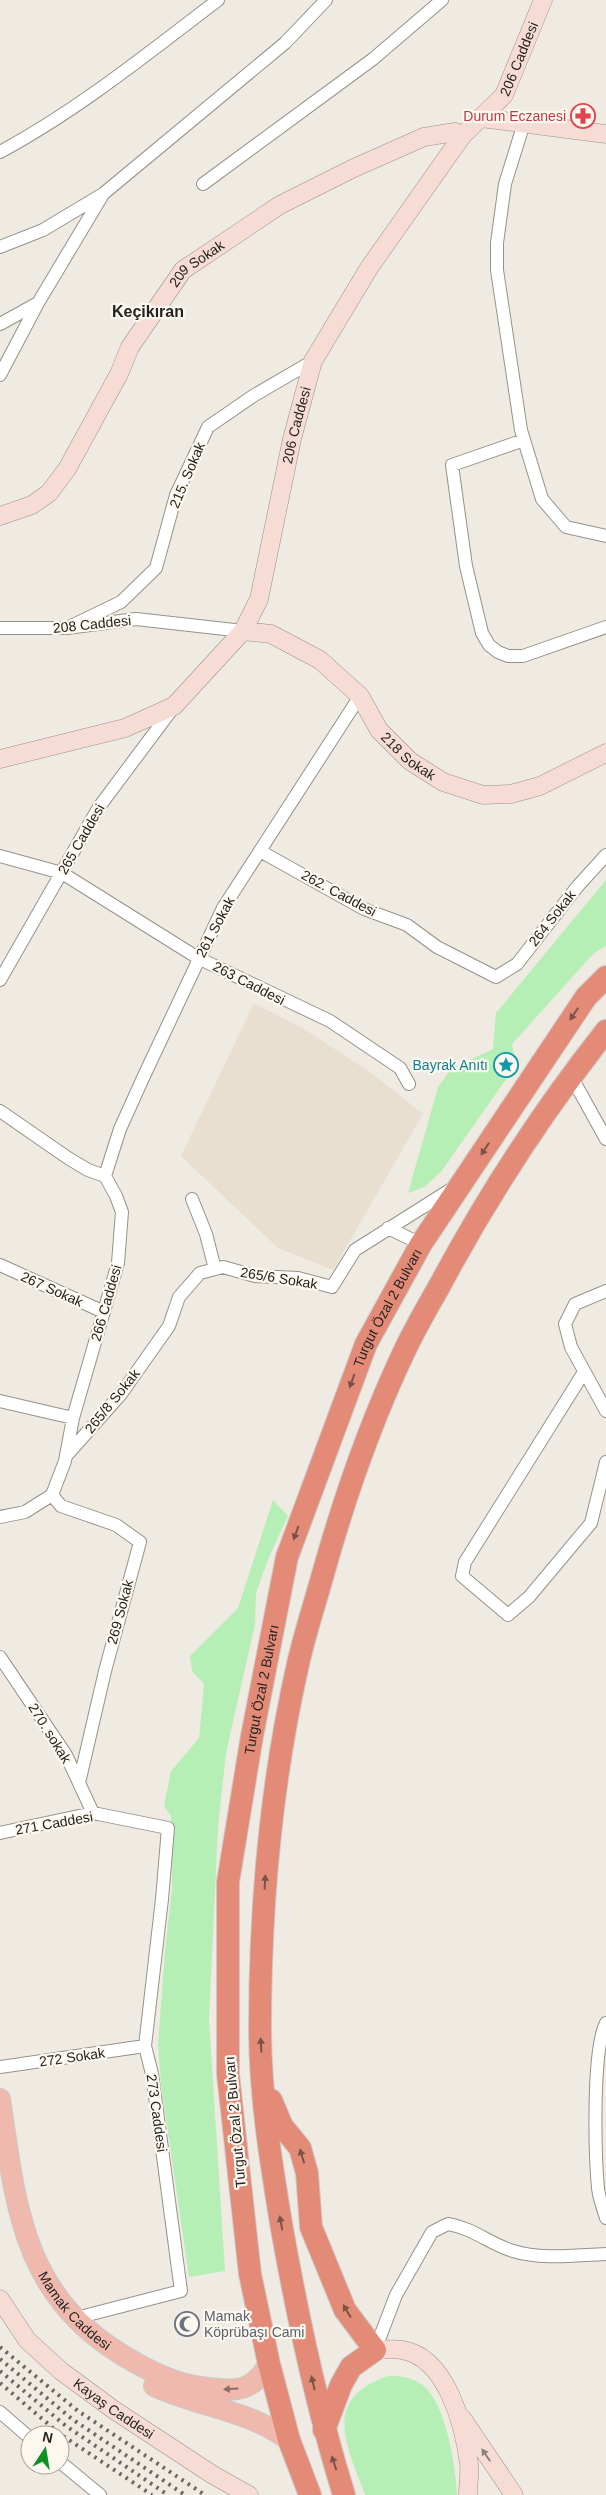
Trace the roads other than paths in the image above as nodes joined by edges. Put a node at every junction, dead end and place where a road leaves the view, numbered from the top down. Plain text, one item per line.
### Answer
1 (218, 0) edge
2 (326, 0) edge
3 (442, 0) edge
4 (543, 0) edge
5 (481, 118) junction
6 (524, 123) junction
7 (606, 134) edge
8 (462, 136) junction
9 (0, 152) edge
10 (203, 184) dead end
11 (103, 194) junction
12 (0, 247) edge
13 (38, 302) junction
14 (0, 324) edge
15 (313, 361) junction
16 (0, 375) edge
17 (524, 440) junction
18 (0, 516) edge
19 (606, 536) edge
20 (606, 627) edge
21 (0, 628) edge
22 (67, 628) junction
23 (243, 631) junction
24 (360, 696) junction
25 (174, 706) junction
26 (606, 753) edge
27 (0, 759) edge
28 (260, 851) junction
29 (606, 855) edge
30 (0, 856) edge
31 (62, 873) junction
32 (198, 958) junction
33 (606, 977) edge
34 (496, 978) joint
35 (0, 980) edge
36 (606, 1030) edge
37 (571, 1076) junction
38 (408, 1084) dead end
39 (0, 1111) edge
40 (606, 1139) edge
41 (105, 1176) junction
42 (463, 1182) junction
43 (192, 1199) dead end
44 (388, 1228) junction
45 (421, 1244) junction
46 (0, 1265) edge
47 (215, 1269) junction
48 (606, 1291) edge
49 (104, 1312) junction
50 (584, 1372) junction
51 (0, 1401) edge
52 (606, 1411) edge
53 (73, 1418) junction
54 (66, 1456) junction
55 (606, 1462) edge
56 (52, 1495) junction
57 (0, 1517) edge
58 (0, 1657) edge
59 (79, 1784) junction
60 (93, 1813) junction
61 (168, 1828) joint
62 (0, 1833) edge
63 (606, 2023) edge
64 (144, 2046) junction
65 (0, 2067) edge
66 (263, 2081) junction
67 (0, 2099) edge
68 (602, 2146) edge
69 (0, 2176) edge
70 (606, 2218) edge
71 (606, 2254) edge
72 (0, 2299) edge
73 (76, 2318) junction
74 (375, 2350) junction
75 (268, 2364) junction
76 (456, 2409) junction
77 (0, 2412) edge
78 (20, 2429) edge
79 (324, 2430) junction
80 (289, 2440) junction
81 (469, 2465) junction
82 (70, 2470) edge
83 (307, 2488) edge
84 (100, 2495) edge
85 (249, 2495) edge
86 (344, 2495) edge
87 (468, 2495) edge
88 (473, 2495) edge
89 (514, 2495) edge

1 - 9 street
2 - 11 street
3 - 10 street
4 - 5 street, 206 Caddesi
5 - 6 street
5 - 8 street, 206 Caddesi
6 - 7 street
6 - 17 street
8 - 15 street, 206 Caddesi
8 - 18 street, 209 Sokak
11 - 12 street
11 - 13 street
13 - 14 street
13 - 16 street
15 - 22 street, 215. Sokak
15 - 23 street, 206 Caddesi
17 - 19 street
17 - 20 street
21 - 22 street, 208 Caddesi
22 - 23 street, 208 Caddesi
23 - 24 street, 218 Sokak
23 - 25 street, 206 Caddesi
24 - 26 street, 218 Sokak
24 - 28 street, 261 Sokak
25 - 27 street, 206 Caddesi
25 - 31 street, 265 Caddesi
28 - 32 street, 261 Sokak
28 - 34 street, 262. Caddesi
29 - 34 street, 264 Sokak
30 - 31 street, 263 Caddesi
31 - 32 street, 263 Caddesi
31 - 35 street, 265 Caddesi
32 - 38 street, 263 Caddesi
32 - 41 street, 261 Sokak
33 -> 42 highway, Turgut Özal 2 Bulvarı
36 - 37 highway
37 - 40 street
66 -> 37 highway
39 - 41 street
41 - 49 street, 266 Caddesi
42 - 44 street, 265/6 Sokak
42 - 45 highway, Turgut Özal 2 Bulvarı
43 - 47 street
44 - 45 street
44 - 47 street, 265/6 Sokak
45 -> 75 highway, Turgut Özal 2 Bulvarı
46 - 49 street, 267 Sokak
47 - 54 street, 265/8 Sokak
48 - 50 street
49 - 53 street, 266 Caddesi
50 - 52 street
50 - 55 street
51 - 53 street
53 - 54 street, 266 Caddesi
54 - 56 street, 266 Caddesi
56 - 57 street
56 - 59 street, 269 Sokak
58 - 59 street, 270. sokak
59 - 60 street, 270. sokak
60 - 61 street, 271 Caddesi
60 - 62 street, 271 Caddesi
61 - 64 street, 273 Caddesi
63 - 68 street
64 - 65 street, 272 Sokak
64 - 73 street, 273 Caddesi
74 -> 66 highway
79 -> 66 highway
67 - 73 main road, Mamak Caddesi
68 - 70 street
69 - 80 main road, Mamak Caddesi
71 - 74 street
72 - 85 street, Kayaş Caddesi
75 -> 73 main road, Mamak Caddesi
74 - 76 street
74 - 79 highway
75 - 80 highway, Turgut Özal 2 Bulvarı
76 - 81 street
89 -> 76 street
77 - 78 street
86 -> 79 highway
80 - 83 highway, Turgut Özal 2 Bulvarı
81 - 87 street
81 - 88 street
82 - 84 street

